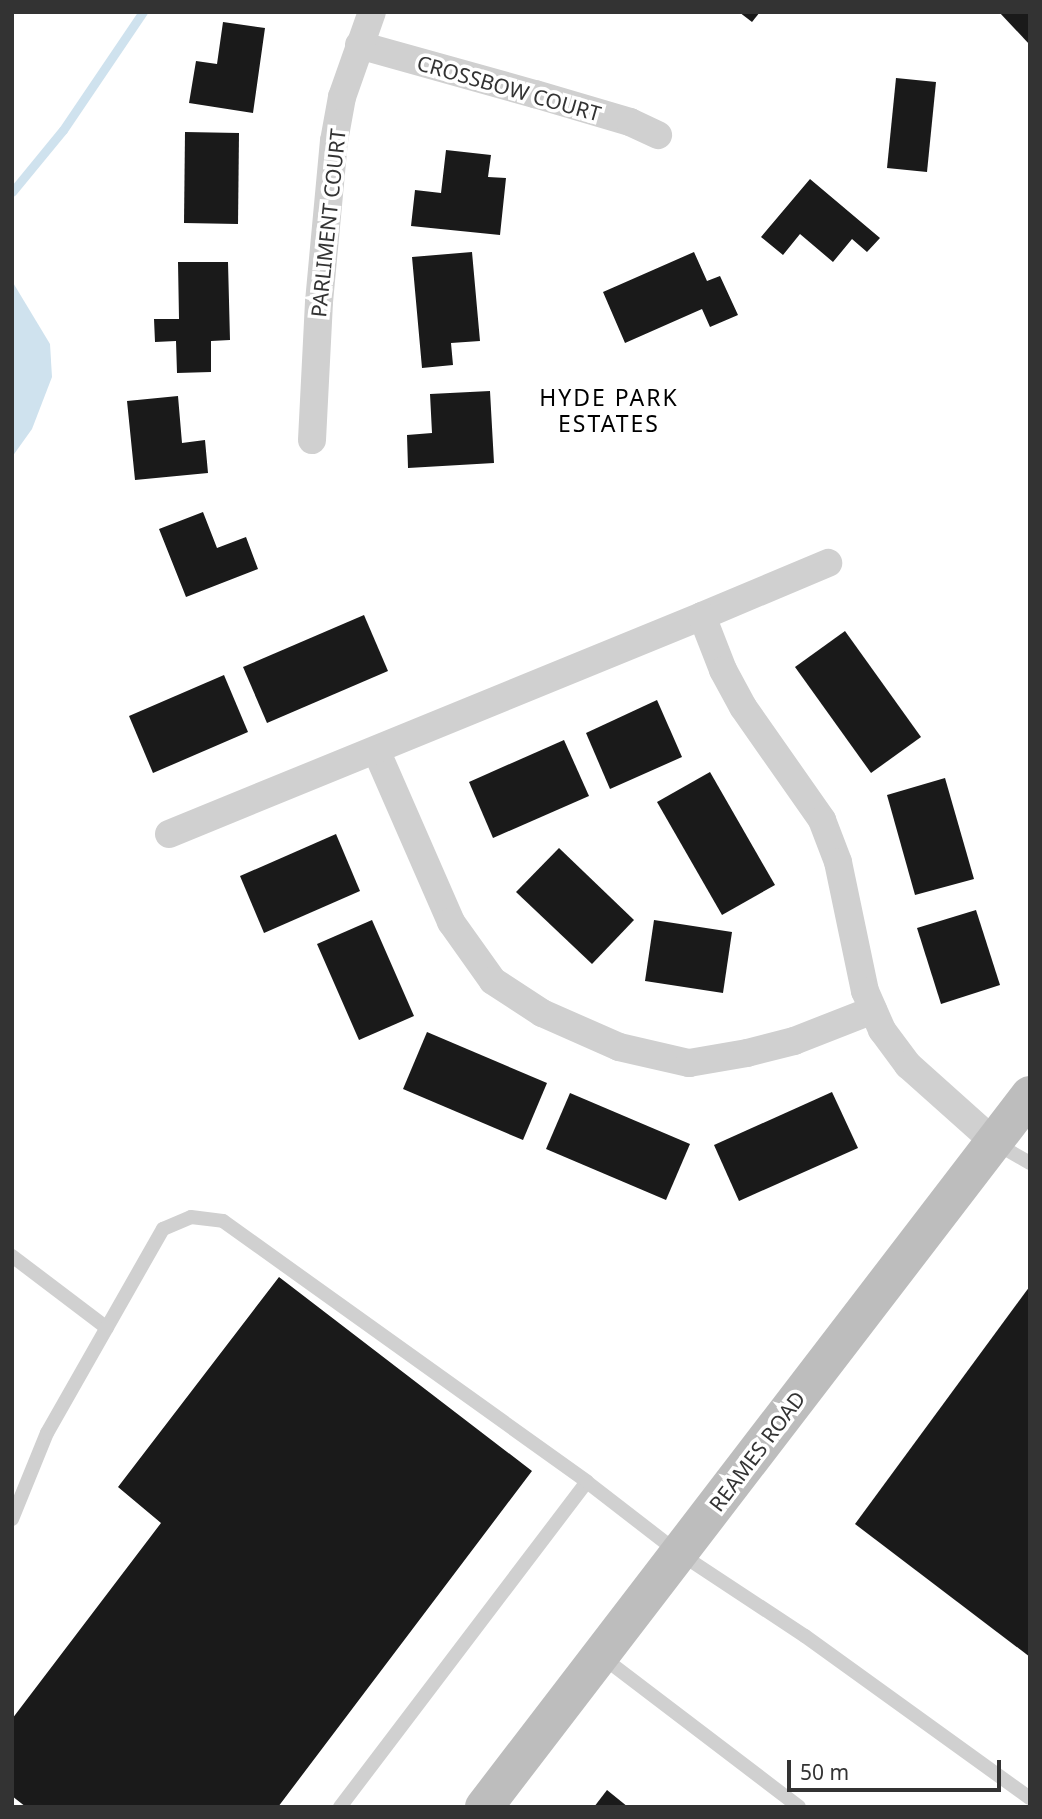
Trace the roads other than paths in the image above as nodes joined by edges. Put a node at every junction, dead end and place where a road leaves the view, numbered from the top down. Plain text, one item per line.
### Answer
1 (372, 12) edge
2 (359, 45) junction
3 (658, 135) dead end
4 (312, 440) dead end
5 (828, 563) dead end
6 (702, 616) junction
7 (376, 750) junction
8 (169, 834) dead end
9 (873, 1010) junction
10 (1030, 1095) edge
11 (994, 1142) junction
12 (1030, 1163) edge
13 (12, 1256) edge
14 (107, 1328) junction
15 (587, 1482) junction
16 (12, 1519) edge
17 (679, 1553) junction
18 (600, 1656) junction
19 (1030, 1798) edge
20 (340, 1807) edge
21 (484, 1807) edge
22 (799, 1807) edge

1 - 2 street, PARLIMENT COURT
2 - 3 street, CROSSBOW COURT
2 - 4 street, PARLIMENT COURT
5 - 6 street
6 - 7 street
6 - 9 street
7 - 8 street
7 - 9 street
9 - 11 street
10 - 11 main road, REAMES ROAD
11 - 12 lane
11 - 17 main road, REAMES ROAD
13 - 14 lane
14 - 15 lane
14 - 16 lane
15 - 17 lane
15 - 20 lane
17 - 18 main road, REAMES ROAD
17 - 19 lane
18 - 21 main road, REAMES ROAD
18 - 22 lane

